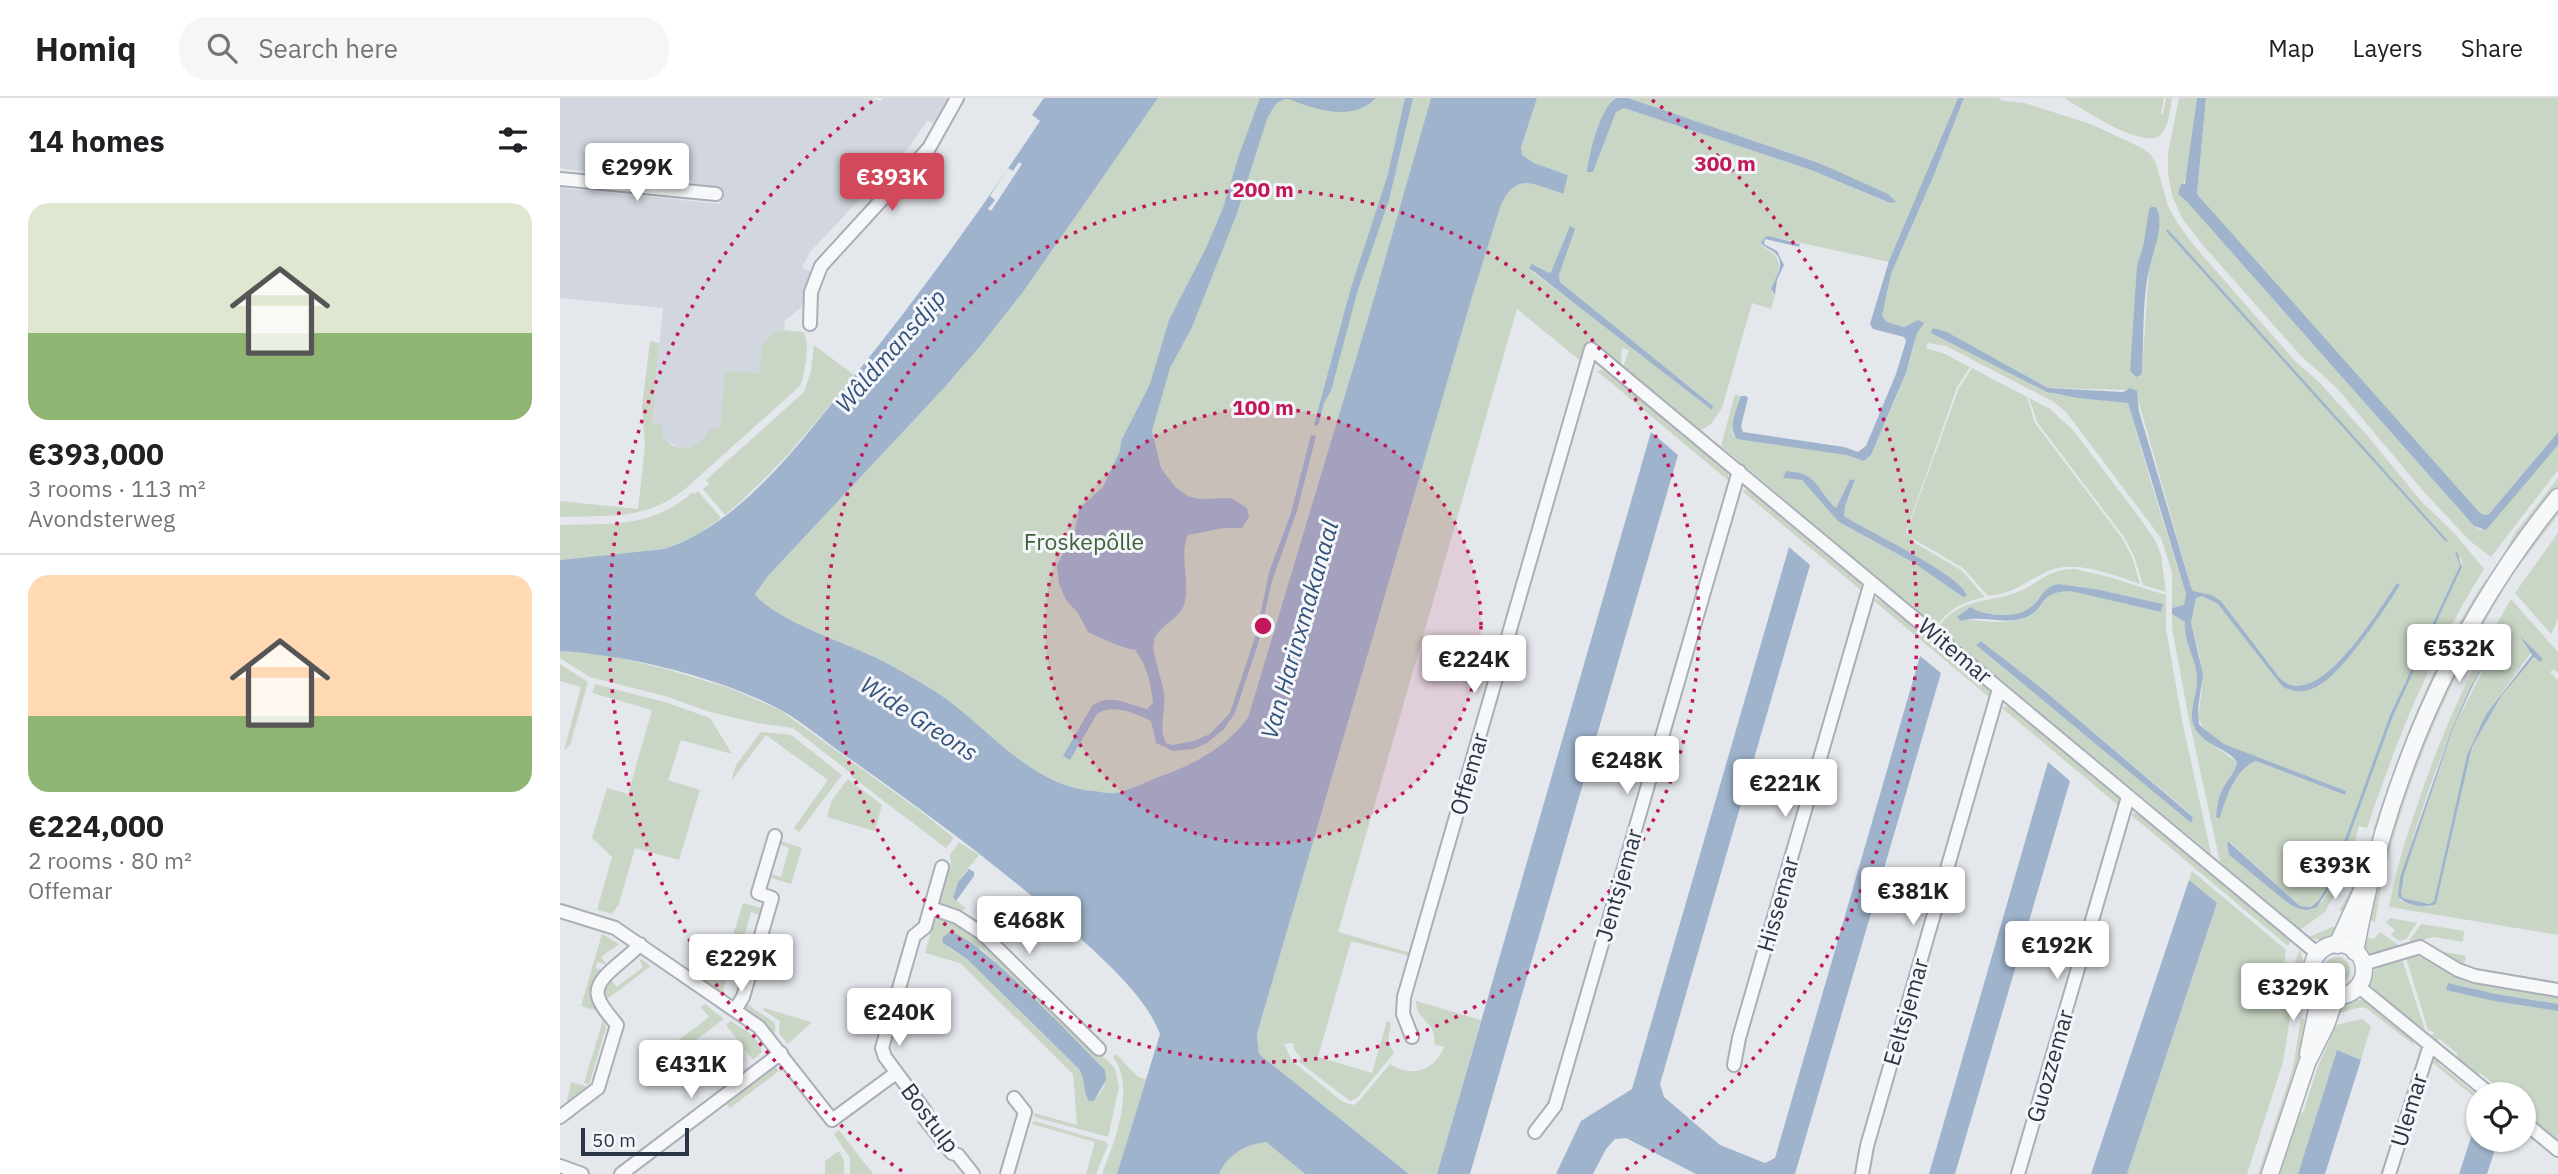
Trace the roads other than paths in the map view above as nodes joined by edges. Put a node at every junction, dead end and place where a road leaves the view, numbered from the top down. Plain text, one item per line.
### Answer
1 (957, 98) edge
2 (560, 179) edge
3 (716, 194) dead end
4 (810, 324) dead end
5 (1591, 349) joint
6 (1739, 471) junction
7 (2558, 497) edge
8 (1871, 582) junction
9 (2000, 689) junction
10 (2128, 797) junction
11 (775, 836) dead end
12 (942, 867) dead end
13 (2370, 875) junction
14 (931, 908) junction
15 (560, 911) edge
16 (640, 944) junction
17 (2337, 944) junction
18 (2318, 954) junction
19 (2359, 958) junction
20 (2358, 986) junction
21 (2558, 990) edge
22 (2328, 993) junction
23 (734, 1010) junction
24 (1412, 1037) dead end
25 (2430, 1045) junction
26 (1099, 1049) dead end
27 (782, 1053) junction
28 (1734, 1065) dead end
29 (896, 1073) junction
30 (2475, 1082) edge
31 (1014, 1098) dead end
32 (560, 1116) edge
33 (1535, 1132) dead end
34 (2536, 1132) edge
35 (2558, 1150) edge
36 (560, 1166) edge
37 (582, 1174) edge
38 (621, 1174) edge
39 (973, 1174) edge
40 (1007, 1174) edge
41 (1863, 1174) edge
42 (2018, 1174) edge
43 (2270, 1174) edge
44 (2389, 1174) edge

1 - 4 street
2 - 3 street
5 - 6 street, Witemar
5 - 24 street, Offemar
6 - 8 street, Witemar
6 - 33 street, Jentsjemar
7 - 13 street
8 - 9 street, Witemar
8 - 28 street, Hissemar
9 - 10 street, Witemar
9 - 41 street, Eeltsjemar
10 - 18 street, Witemar
10 - 42 street, Guozzemar
11 - 23 street
12 - 14 street, Bostulp
13 - 17 street
13 - 19 street
14 - 26 street
14 - 29 street, Bostulp
15 - 16 street
16 - 23 street
16 - 32 street
17 - 18 street
17 - 19 street
18 - 22 street
19 - 20 street
19 - 21 street
20 - 22 street
20 - 25 street
22 - 43 street
23 - 27 street
25 - 30 street
25 - 44 street, Ulemar
27 - 29 street
27 - 38 street
29 - 39 street, Bostulp
31 - 40 street
34 - 35 street
36 - 37 street

